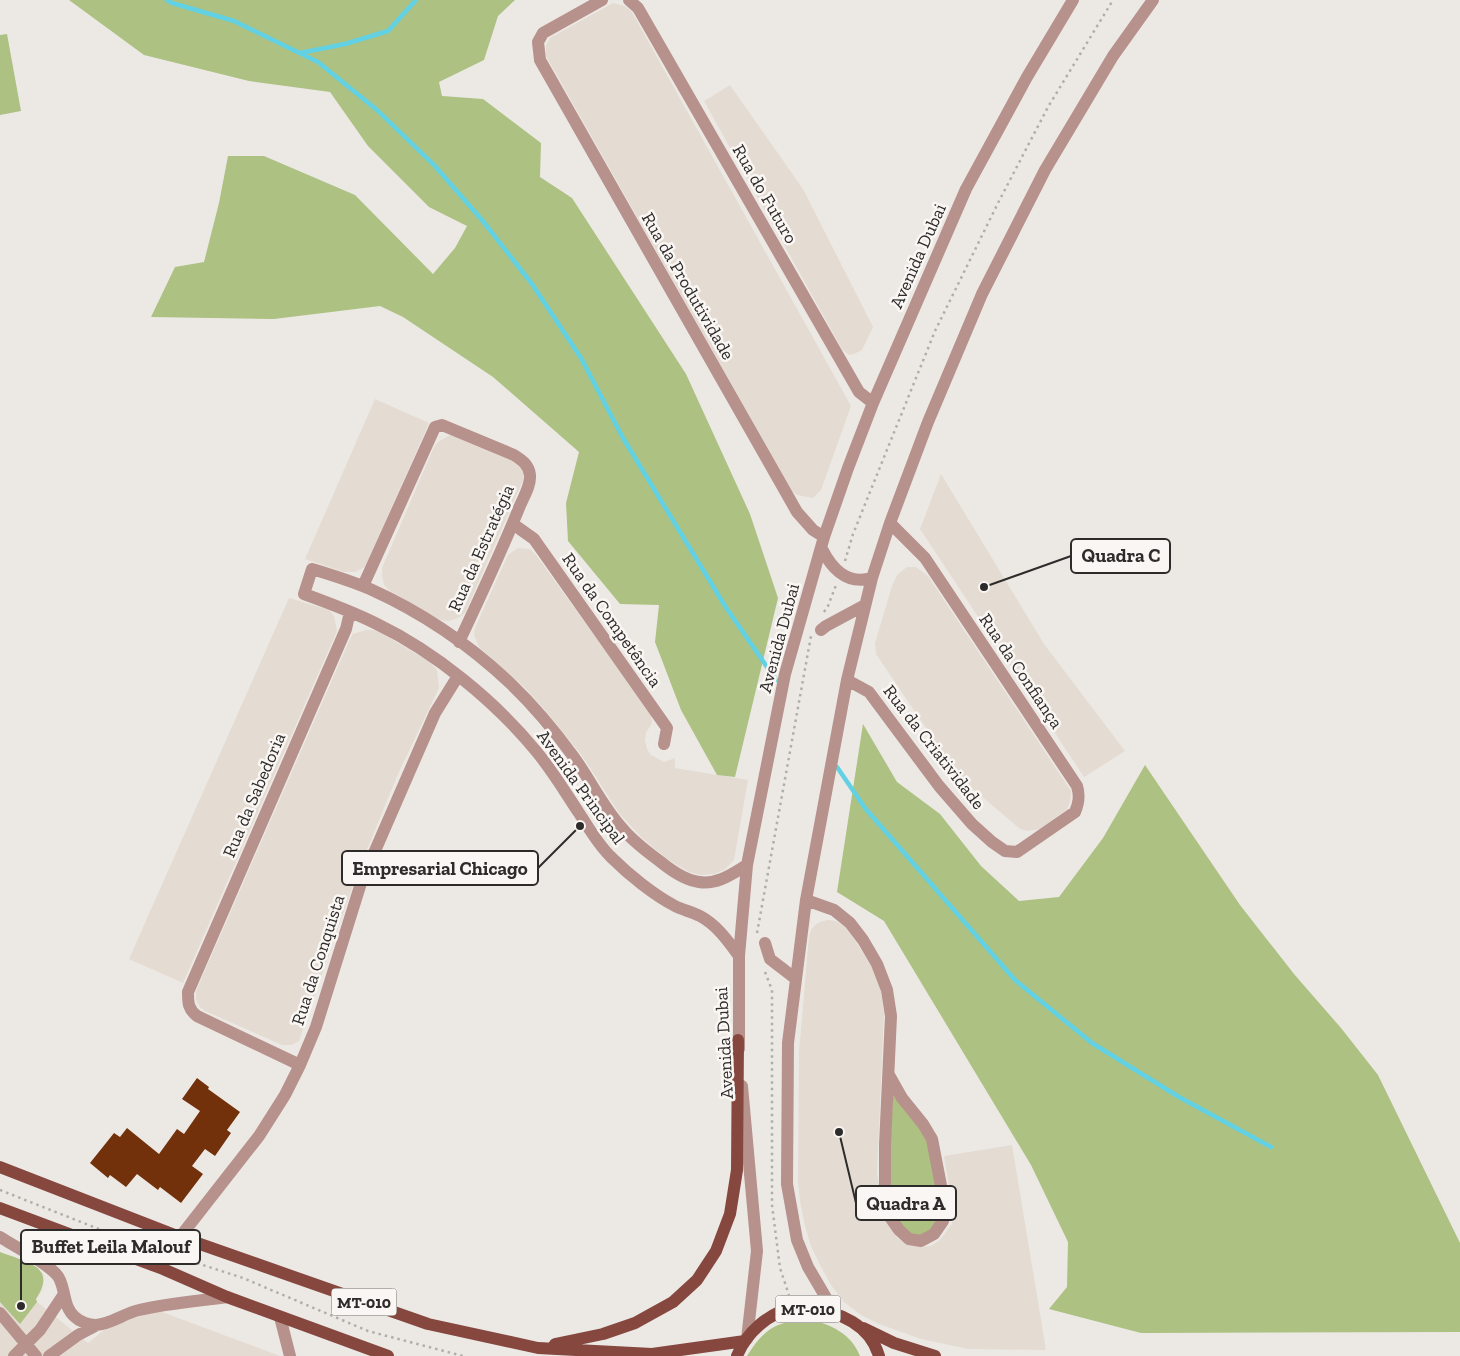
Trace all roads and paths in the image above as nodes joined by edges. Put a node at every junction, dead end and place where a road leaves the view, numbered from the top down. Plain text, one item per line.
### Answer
1 (602, 0) edge
2 (629, 0) edge
3 (1073, 0) edge
4 (1153, 0) edge
5 (873, 403) junction
6 (890, 523) junction
7 (513, 524) junction
8 (823, 543) junction
9 (872, 578) junction
10 (363, 586) junction
11 (865, 605) junction
12 (350, 612) junction
13 (821, 630) dead end
14 (459, 642) junction
15 (458, 676) junction
16 (847, 680) junction
17 (664, 744) dead end
18 (1017, 852) joint
19 (748, 865) junction
20 (806, 900) junction
21 (765, 943) dead end
22 (739, 956) junction
23 (796, 980) junction
24 (738, 1040) junction
25 (300, 1065) junction
26 (889, 1075) junction
27 (0, 1167) edge
28 (0, 1190) edge
29 (0, 1208) edge
30 (0, 1237) edge
31 (119, 1237) dead end
32 (180, 1237) junction
33 (128, 1240) dead end
34 (64, 1294) junction
35 (227, 1297) junction
36 (0, 1313) edge
37 (836, 1313) junction
38 (280, 1316) junction
39 (97, 1325) junction
40 (860, 1327) junction
41 (746, 1340) junction
42 (26, 1344) junction
43 (538, 1348) junction
44 (382, 1355) edge
45 (14, 1356) edge
46 (36, 1356) edge
47 (48, 1356) edge
48 (290, 1356) edge
49 (463, 1356) edge
50 (737, 1356) edge
51 (878, 1356) edge
52 (935, 1356) edge

1 - 8 street, Rua da Produtividade
2 - 5 street, Rua do Futuro
3 - 5 street, Avenida Dubai
4 - 6 street
5 - 8 street, Avenida Dubai
6 - 9 street
6 - 18 street, Rua da Confiança
7 - 10 street, Rua da Estratégia
7 - 14 street, Rua da Estratégia
7 - 17 street, Rua da Competência
8 - 9 street, Rua da Produtividade
8 - 19 street, Avenida Dubai
9 - 11 street
10 - 12 street, Avenida Principal
10 - 14 street, Avenida Principal
11 - 13 street
11 - 16 street
12 - 15 street, Avenida Principal
12 - 25 street, Rua da Sabedoria
14 - 19 street, Avenida Principal
15 - 22 street, Avenida Principal
15 - 25 street, Rua da Conquista
16 - 18 street, Rua da Criatividade
16 - 20 street
19 - 22 street, Avenida Dubai
20 - 23 street
20 - 26 street
21 - 23 street
22 - 24 street, Avenida Dubai
23 - 37 street
24 - 41 street, Avenida Dubai
24 - 43 main road
25 - 32 street, Rua da Conquista
26 - 26 street
27 - 32 main road, MT-010
28 - 31 path
29 - 35 main road, MT-010
30 - 34 street
32 - 43 main road, MT-010
33 - 49 path
34 - 39 street
34 - 42 street
35 - 38 main road, MT-010
35 - 39 street
36 - 42 street
37 - 40 main road, MT-010
37 - 41 main road, MT-010
38 - 44 main road, MT-010
38 - 48 street
39 - 47 street
40 - 51 main road, MT-010
40 - 52 main road, MT-010
41 - 43 main road, MT-010
41 - 50 main road, MT-010
42 - 45 street
42 - 46 street

